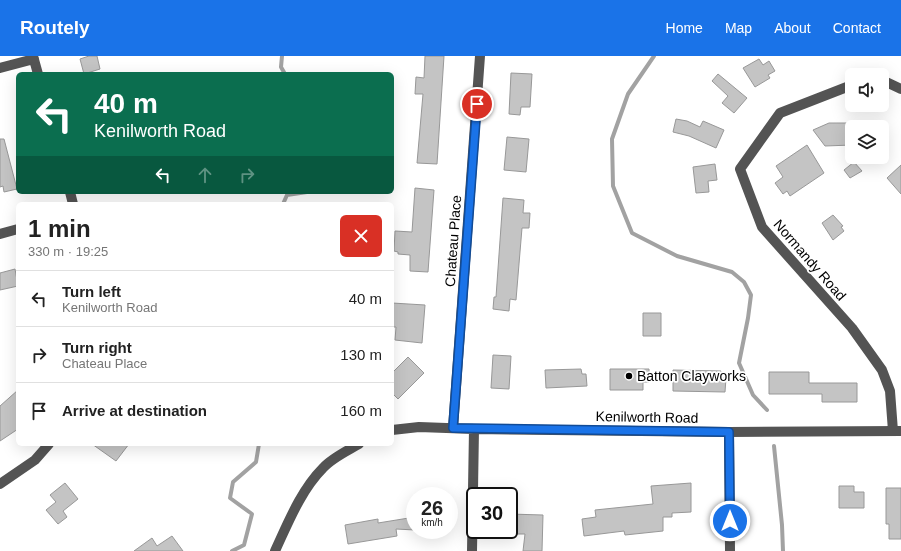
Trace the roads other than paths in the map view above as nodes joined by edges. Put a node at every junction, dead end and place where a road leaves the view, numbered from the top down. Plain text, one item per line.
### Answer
1 (480, 56) edge
2 (33, 57) edge
3 (0, 68) edge
4 (37, 72) edge
5 (889, 83) edge
6 (845, 88) edge
7 (901, 89) edge
8 (16, 230) edge
9 (0, 234) edge
10 (453, 428) junction
11 (474, 429) junction
12 (394, 430) edge
13 (897, 431) edge
14 (729, 432) junction
15 (47, 446) edge
16 (356, 446) edge
17 (0, 484) edge
18 (276, 551) edge
19 (472, 551) edge
20 (730, 551) edge

1 - 10 street, Chateau Place
2 - 3 street
2 - 4 street
5 - 7 street
6 - 13 street, Normandy Road
8 - 9 street
10 - 11 street, Kenilworth Road
10 - 12 street, Kenilworth Road
11 - 14 street, Kenilworth Road
11 - 19 street
13 - 14 street, Kenilworth Road
14 - 20 street
15 - 17 street
16 - 18 street

